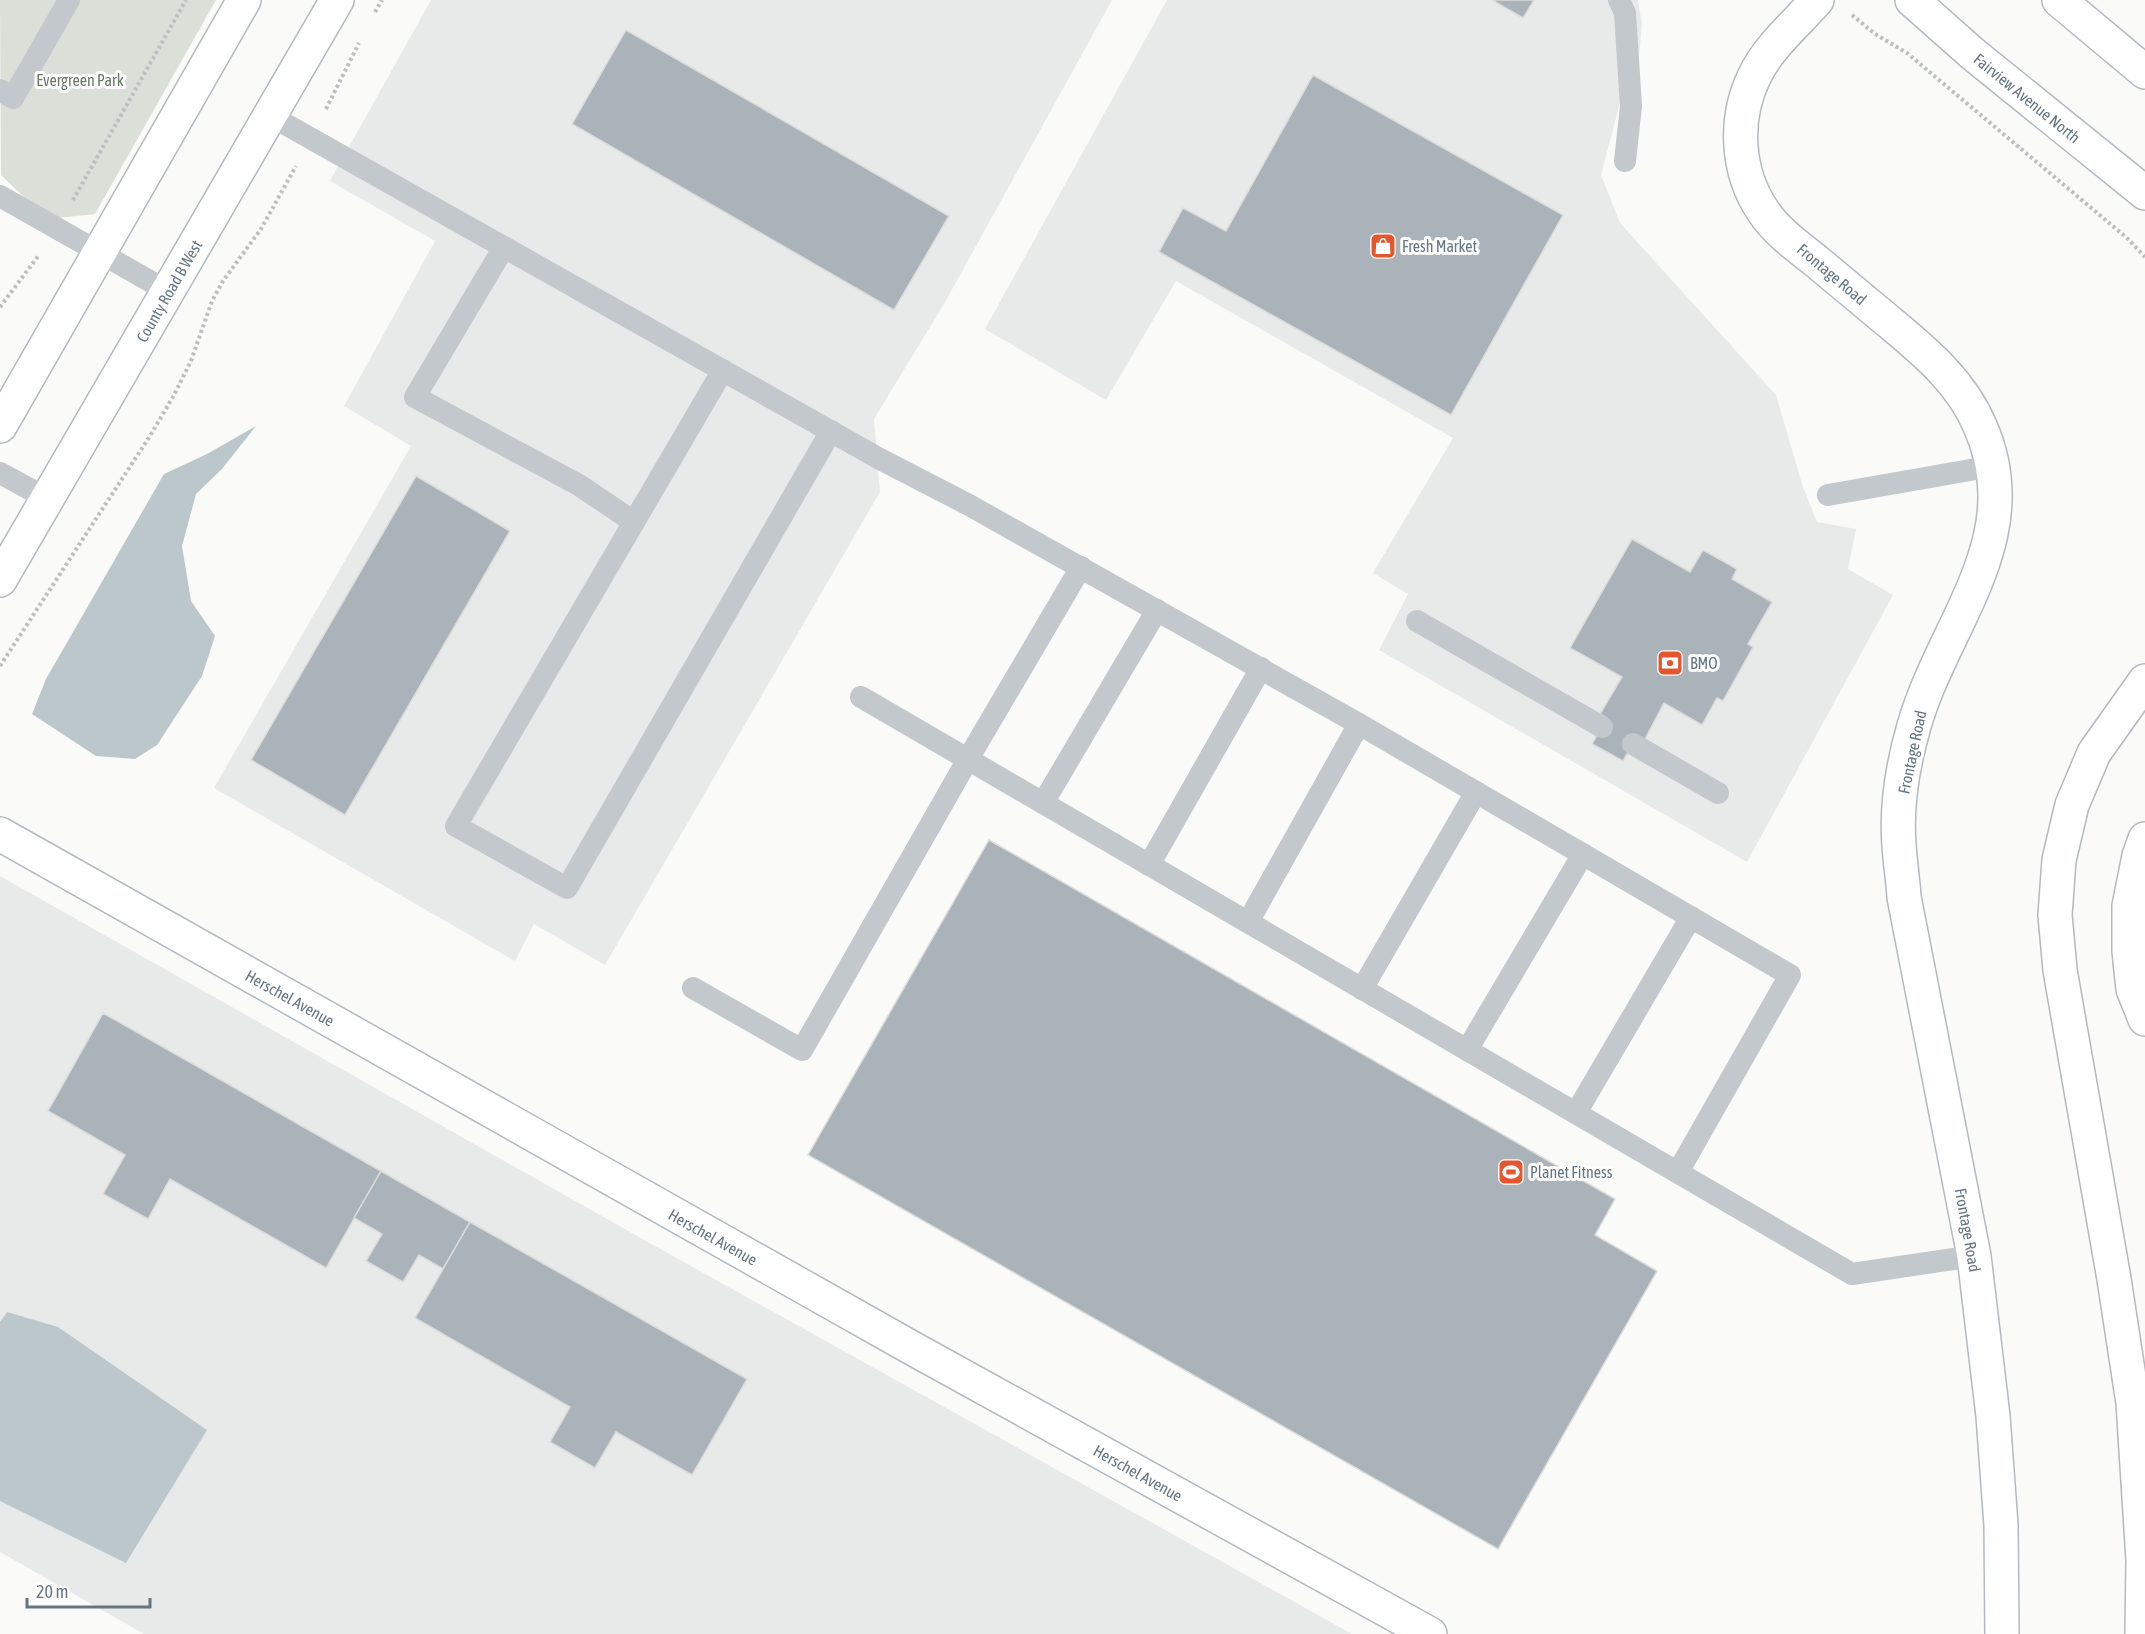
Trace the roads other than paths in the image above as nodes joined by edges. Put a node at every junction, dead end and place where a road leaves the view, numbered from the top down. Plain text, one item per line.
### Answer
1 (69, 0) edge
2 (244, 0) edge
3 (338, 0) edge
4 (1619, 0) edge
5 (1817, 0) edge
6 (1912, 0) edge
7 (2059, 0) edge
8 (2145, 72) edge
9 (0, 90) edge
10 (271, 116) junction
11 (1625, 161) dead end
12 (2145, 193) edge
13 (0, 196) edge
14 (504, 247) junction
15 (100, 253) junction
16 (169, 292) junction
17 (723, 370) junction
18 (0, 426) edge
19 (831, 431) junction
20 (1993, 466) junction
21 (0, 473) edge
22 (1828, 495) dead end
23 (48, 499) junction
24 (634, 522) junction
25 (1081, 567) junction
26 (0, 580) edge
27 (1157, 610) junction
28 (1417, 621) dead end
29 (1261, 668) junction
30 (2145, 681) edge
31 (861, 697) dead end
32 (1359, 724) junction
33 (1602, 727) dead end
34 (1633, 744) dead end
35 (968, 759) junction
36 (1476, 792) junction
37 (1718, 793) dead end
38 (1043, 803) junction
39 (0, 834) edge
40 (2145, 839) edge
41 (1583, 854) junction
42 (1149, 864) junction
43 (1691, 917) junction
44 (1248, 922) junction
45 (693, 988) dead end
46 (1362, 989) junction
47 (2145, 1019) edge
48 (1467, 1050) junction
49 (1576, 1113) junction
50 (1678, 1172) junction
51 (1974, 1256) junction
52 (1430, 1634) edge
53 (2002, 1634) edge
54 (2142, 1634) edge

1 - 9 lane
2 - 15 main road
3 - 10 main road, County Road B West
4 - 11 lane
5 - 20 main road, Frontage Road
6 - 12 main road, Fairview Avenue North
7 - 8 main road
10 - 14 lane
10 - 16 main road, County Road B West
13 - 15 lane
14 - 17 lane
14 - 24 lane
15 - 16 lane
15 - 18 main road
16 - 23 main road, County Road B West
17 - 19 lane
17 - 24 lane
19 - 24 lane
19 - 25 lane
20 - 22 lane
20 - 51 main road, Frontage Road
21 - 23 lane
23 - 26 main road, County Road B West
25 - 27 lane
25 - 35 lane
27 - 29 lane
27 - 38 lane
28 - 33 lane
29 - 32 lane
29 - 42 lane
30 - 54 main road
31 - 35 lane
32 - 36 lane
32 - 44 lane
34 - 37 lane
35 - 38 lane
35 - 45 lane
36 - 41 lane
36 - 46 lane
38 - 42 lane
39 - 52 main road, Herschel Avenue
40 - 47 main road
41 - 43 lane
41 - 48 lane
42 - 44 lane
43 - 49 lane
43 - 50 lane
44 - 46 lane
46 - 48 lane
48 - 49 lane
49 - 50 lane
50 - 51 lane
51 - 53 main road, Frontage Road

